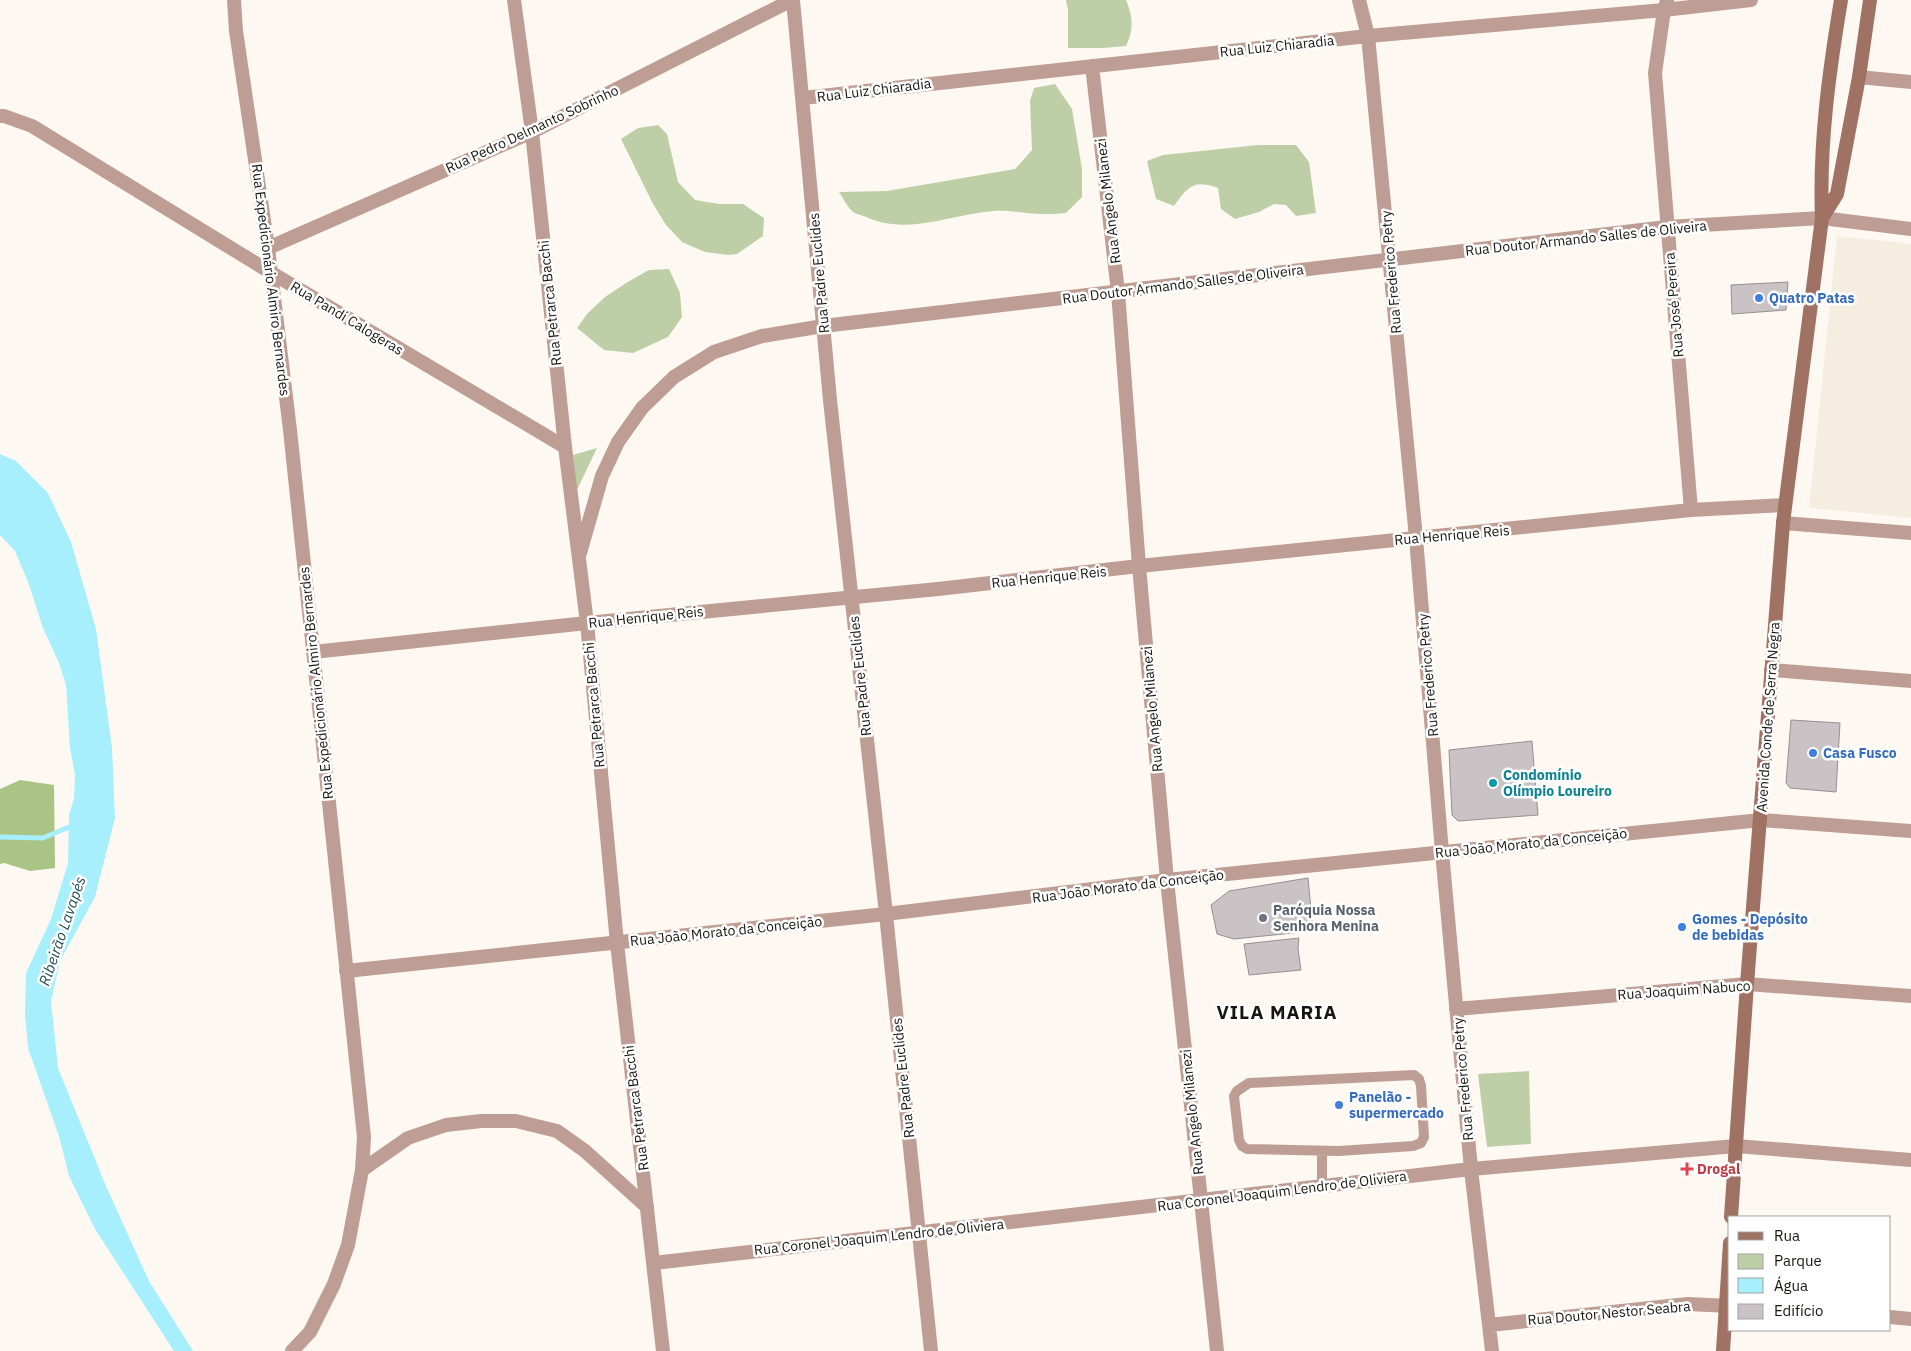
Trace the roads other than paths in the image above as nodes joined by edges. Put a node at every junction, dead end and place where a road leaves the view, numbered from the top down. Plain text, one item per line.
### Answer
1 (234, 0) edge
2 (514, 0) edge
3 (792, 0) edge
4 (1359, 0) edge
5 (1750, 0) edge
6 (1841, 0) edge
7 (1870, 0) edge
8 (1663, 3) edge
9 (1368, 36) junction
10 (1092, 66) junction
11 (1859, 77) junction
12 (1911, 82) edge
13 (803, 98) junction
14 (0, 116) edge
15 (532, 132) junction
16 (1822, 218) junction
17 (1667, 227) junction
18 (1911, 229) edge
19 (268, 248) junction
20 (1390, 260) junction
21 (270, 272) junction
22 (1118, 292) junction
23 (823, 326) junction
24 (565, 447) junction
25 (1785, 505) junction
26 (1691, 510) junction
27 (1783, 523) junction
28 (1911, 533) edge
29 (1416, 538) junction
30 (579, 559) junction
31 (1139, 566) junction
32 (851, 597) junction
33 (586, 623) junction
34 (313, 652) junction
35 (1771, 670) junction
36 (1911, 681) edge
37 (1761, 820) junction
38 (1911, 832) edge
39 (1442, 852) junction
40 (1167, 880) junction
41 (886, 914) junction
42 (617, 943) junction
43 (346, 971) junction
44 (1747, 984) junction
45 (1911, 996) edge
46 (1456, 1009) junction
47 (1736, 1146) junction
48 (1322, 1151) junction
49 (1911, 1160) edge
50 (1471, 1169) junction
51 (362, 1170) junction
52 (1322, 1186) junction
53 (1201, 1201) junction
54 (647, 1207) junction
55 (1731, 1216) edge
56 (918, 1233) junction
57 (654, 1263) junction
58 (1728, 1306) edge
59 (1891, 1317) edge
60 (1911, 1319) edge
61 (1489, 1324) junction
62 (292, 1351) edge
63 (663, 1351) edge
64 (931, 1351) edge
65 (1217, 1351) edge
66 (1492, 1351) edge
67 (1723, 1351) edge

1 - 19 street, Rua Expedicionário Almiro Bernardes
2 - 15 street, Rua Petrarca Bacchi
3 - 13 street, Rua Padre Euclides
3 - 15 street, Rua Pedro Delmanto Sobrinho
4 - 9 street, Rua Frederico Petry
5 - 8 street, Rua Luiz Chiaradia
6 - 16 main road, Avenida Conde de Serra Negra
7 - 11 main road, Avenida Conde de Serra Negra
8 - 9 street, Rua Luiz Chiaradia
8 - 17 street, Rua José Pereira
9 - 10 street, Rua Luiz Chiaradia
9 - 20 street, Rua Frederico Petry
10 - 13 street, Rua Luiz Chiaradia
10 - 22 street, Rua Angelo Milanezi
11 - 12 street
11 - 16 main road, Avenida Conde de Serra Negra
13 - 23 street, Rua Padre Euclides
14 - 21 street, Rua Pandi Calogeras
15 - 19 street, Rua Pedro Delmanto Sobrinho
15 - 24 street, Rua Petrarca Bacchi
16 - 17 street, Rua Doutor Armando Salles de Oliveira
16 - 18 street, Rua Doutor Armando Salles de Oliveira
16 - 25 main road, Avenida Conde de Serra Negra
17 - 20 street, Rua Doutor Armando Salles de Oliveira
17 - 26 street, Rua José Pereira
19 - 21 street, Rua Expedicionário Almiro Bernardes
20 - 22 street, Rua Doutor Armando Salles de Oliveira
20 - 29 street, Rua Frederico Petry
21 - 24 street, Rua Pandi Calogeras
21 - 34 street, Rua Expedicionário Almiro Bernardes
22 - 23 street, Rua Doutor Armando Salles de Oliveira
22 - 31 street, Rua Angelo Milanezi
23 - 30 street, Rua Doutor Armando Salles de Oliveira
23 - 32 street, Rua Padre Euclides
24 - 30 street, Rua Petrarca Bacchi
25 - 26 street, Rua Henrique Reis
25 - 27 main road, Avenida Conde de Serra Negra
26 - 29 street, Rua Henrique Reis
27 - 28 street
27 - 35 main road, Avenida Conde de Serra Negra
29 - 31 street, Rua Henrique Reis
29 - 39 street, Rua Frederico Petry
30 - 33 street, Rua Petrarca Bacchi
31 - 32 street, Rua Henrique Reis
31 - 40 street, Rua Angelo Milanezi
32 - 33 street, Rua Henrique Reis
32 - 41 street, Rua Padre Euclides
33 - 34 street, Rua Henrique Reis
33 - 42 street, Rua Petrarca Bacchi
34 - 43 street, Rua Expedicionário Almiro Bernardes
35 - 36 street
35 - 37 main road, Avenida Conde de Serra Negra
37 - 38 street, Rua João Morato da Conceição
37 - 39 street, Rua João Morato da Conceição
37 - 44 main road, Avenida Conde de Serra Negra
39 - 40 street, Rua João Morato da Conceição
39 - 46 street, Rua Frederico Petry
40 - 41 street, Rua João Morato da Conceição
40 - 53 street, Rua Angelo Milanezi
41 - 42 street, Rua João Morato da Conceição
41 - 56 street, Rua Padre Euclides
42 - 43 street, Rua João Morato da Conceição
42 - 54 street, Rua Petrarca Bacchi
43 - 51 street, Rua Expedicionário Almiro Bernardes
44 - 45 street, Rua Joaquim Nabuco
44 - 46 street, Rua Joaquim Nabuco
44 - 47 main road, Avenida Conde de Serra Negra
46 - 50 street, Rua Frederico Petry
47 - 49 street, Rua Coronel Joaquim Lendro de Oliviera
47 - 50 street, Rua Coronel Joaquim Lendro de Oliviera
47 - 55 main road, Avenida Conde de Serra Negra
48 - 48 lane
48 - 52 lane
50 - 52 street, Rua Coronel Joaquim Lendro de Oliviera
50 - 61 street, Rua Frederico Petry
51 - 54 street
51 - 62 street, Rua Expedicionário Almiro Bernardes
52 - 53 street, Rua Coronel Joaquim Lendro de Oliviera
53 - 56 street, Rua Coronel Joaquim Lendro de Oliviera
53 - 65 street, Rua Angelo Milanezi
54 - 57 street, Rua Petrarca Bacchi
56 - 57 street, Rua Coronel Joaquim Lendro de Oliviera
56 - 64 street, Rua Padre Euclides
57 - 63 street, Rua Petrarca Bacchi
58 - 61 street, Rua Doutor Nestor Seabra
58 - 67 main road
59 - 60 street
61 - 66 street, Rua Frederico Petry

